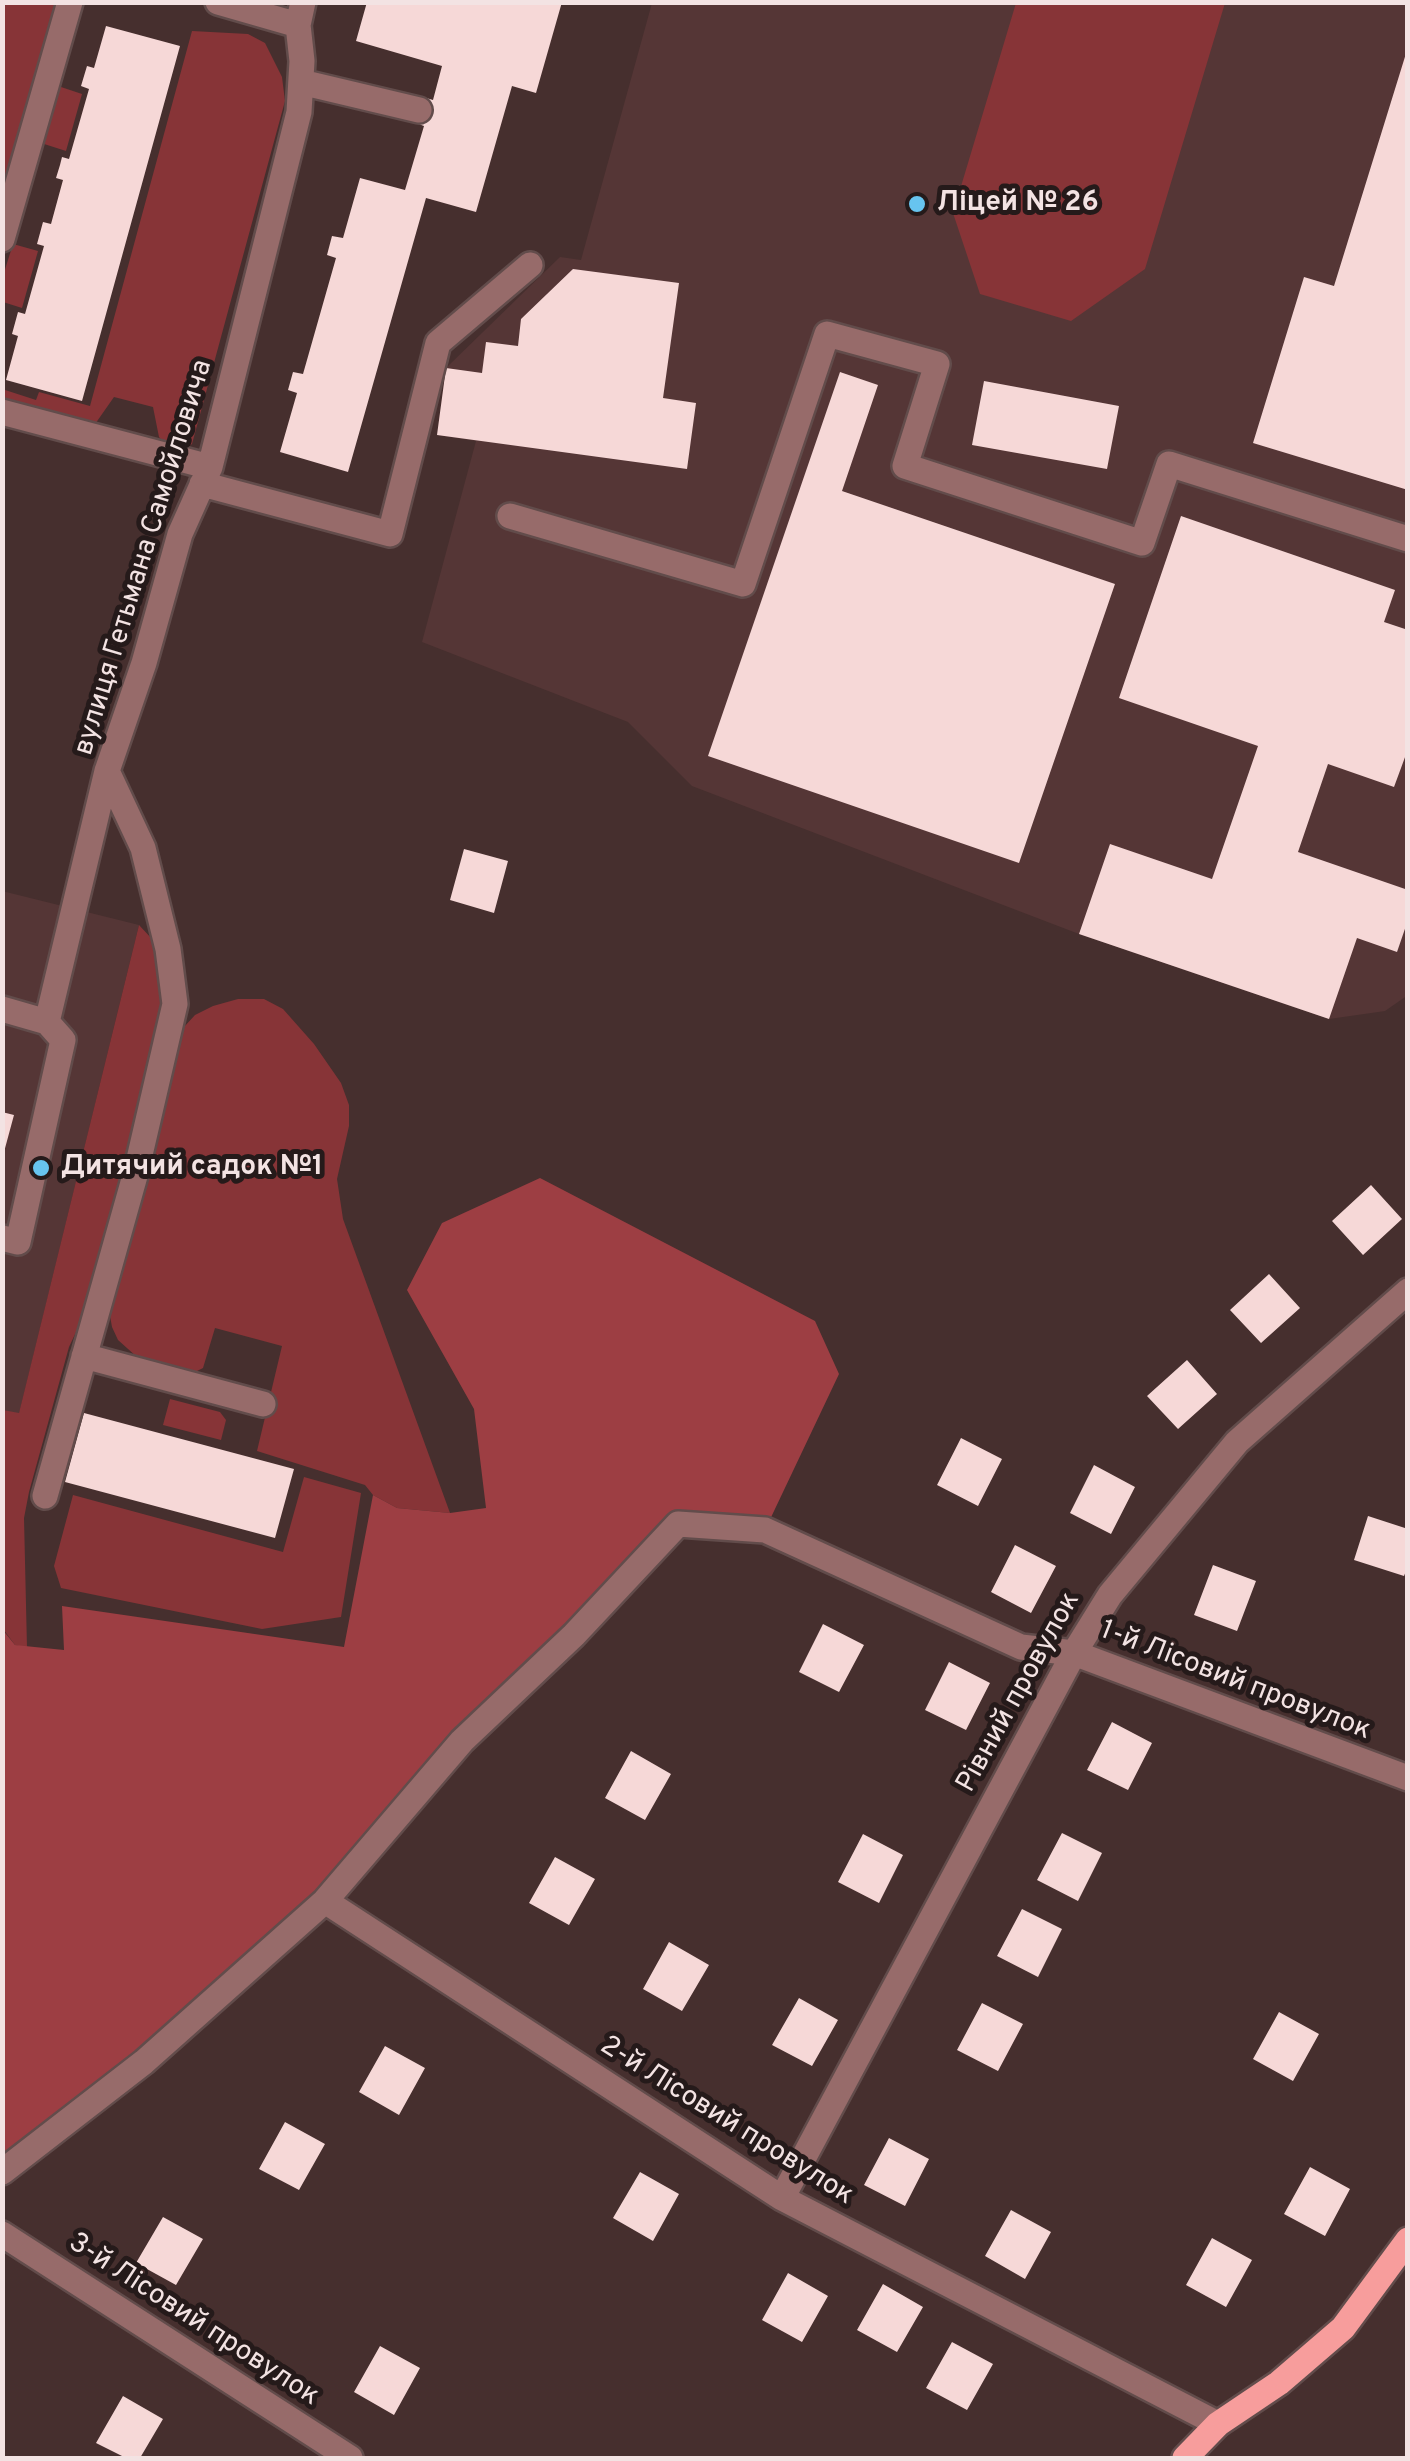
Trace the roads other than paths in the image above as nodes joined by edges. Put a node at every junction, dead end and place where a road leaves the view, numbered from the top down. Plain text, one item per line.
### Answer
1 (70, 2) edge
2 (218, 2) edge
3 (301, 14) edge
4 (301, 82) junction
5 (419, 110) dead end
6 (2, 239) edge
7 (530, 265) dead end
8 (2, 412) edge
9 (206, 476) junction
10 (510, 516) dead end
11 (1408, 539) edge
12 (107, 771) junction
13 (2, 1009) edge
14 (47, 1022) junction
15 (2, 1238) edge
16 (1408, 1290) edge
17 (84, 1356) junction
18 (263, 1404) dead end
19 (45, 1496) dead end
20 (1074, 1653) junction
21 (1408, 1778) edge
22 (324, 1900) junction
23 (2, 2172) edge
24 (782, 2198) junction
25 (2, 2234) edge
26 (1408, 2240) edge
27 (1218, 2424) junction
28 (350, 2458) edge
29 (1185, 2458) edge

1 - 6 street
2 - 3 street
3 - 4 street, вулиця Гетьмана Самойловича
4 - 5 street
4 - 9 street, вулиця Гетьмана Самойловича
7 - 9 street
8 - 9 street
9 - 12 street, вулиця Гетьмана Самойловича
10 - 11 street
12 - 14 street
12 - 17 street, вулиця Гетьмана Самойловича
13 - 14 street
14 - 15 street
16 - 20 street, Рівний провулок
17 - 18 street
17 - 19 street, вулиця Гетьмана Самойловича
20 - 21 street, 1-й Лісовий провулок
20 - 22 street, 1-й Лісовий провулок
20 - 24 street, Рівний провулок
22 - 23 street
22 - 24 street, 2-й Лісовий провулок
24 - 27 street, 2-й Лісовий провулок
25 - 28 street, 3-й Лісовий провулок
26 - 27 main road
27 - 29 main road

